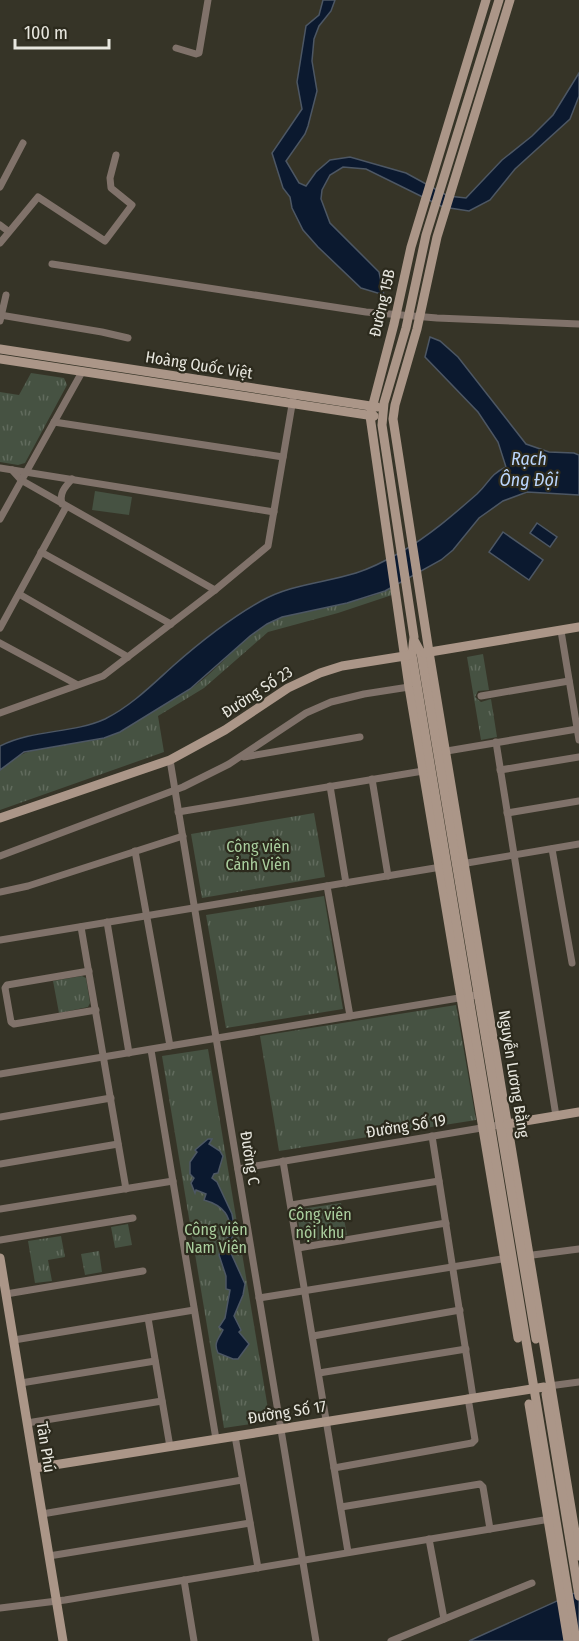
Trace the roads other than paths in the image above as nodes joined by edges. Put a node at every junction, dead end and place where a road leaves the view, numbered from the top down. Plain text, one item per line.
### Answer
1 (208, 0) edge
2 (486, 0) edge
3 (498, 0) edge
4 (510, 0) edge
5 (176, 48) dead end
6 (459, 89) junction
7 (470, 92) junction
8 (481, 95) junction
9 (22, 143) dead end
10 (116, 155) dead end
11 (0, 188) edge
12 (0, 225) edge
13 (8, 231) junction
14 (0, 243) edge
15 (52, 264) dead end
16 (6, 295) dead end
17 (396, 314) junction
18 (408, 316) junction
19 (0, 317) edge
20 (420, 317) junction
21 (579, 324) edge
22 (128, 338) dead end
23 (0, 349) edge
24 (0, 359) edge
25 (82, 372) junction
26 (293, 400) junction
27 (371, 411) junction
28 (383, 413) junction
29 (393, 415) junction
30 (54, 422) junction
31 (283, 457) junction
32 (0, 468) edge
33 (12, 470) junction
34 (25, 472) junction
35 (72, 479) junction
36 (21, 480) junction
37 (64, 505) junction
38 (274, 512) junction
39 (0, 519) edge
40 (41, 552) junction
41 (215, 590) junction
42 (18, 594) junction
43 (171, 624) junction
44 (579, 627) edge
45 (0, 628) edge
46 (561, 630) junction
47 (0, 643) edge
48 (417, 654) junction
49 (128, 657) junction
50 (569, 681) junction
51 (76, 684) junction
52 (410, 687) junction
53 (481, 696) dead end
54 (0, 713) edge
55 (577, 729) junction
56 (360, 736) dead end
57 (579, 740) edge
58 (495, 742) junction
59 (442, 751) junction
60 (240, 757) junction
61 (579, 757) edge
62 (170, 760) junction
63 (500, 770) junction
64 (423, 771) junction
65 (372, 779) junction
66 (330, 786) junction
67 (175, 790) junction
68 (579, 801) edge
69 (178, 812) junction
70 (507, 813) junction
71 (0, 818) edge
72 (183, 837) junction
73 (579, 844) edge
74 (552, 849) junction
75 (135, 851) junction
76 (514, 855) junction
77 (0, 856) edge
78 (460, 864) junction
79 (443, 867) junction
80 (388, 876) junction
81 (346, 883) junction
82 (327, 886) junction
83 (0, 892) edge
84 (194, 908) junction
85 (146, 916) junction
86 (107, 922) junction
87 (81, 927) junction
88 (0, 940) edge
89 (572, 963) dead end
90 (89, 971) junction
91 (482, 994) junction
92 (465, 997) junction
93 (96, 1010) junction
94 (350, 1016) junction
95 (216, 1039) junction
96 (170, 1046) junction
97 (151, 1050) junction
98 (129, 1053) junction
99 (104, 1057) junction
100 (0, 1074) edge
101 (111, 1098) junction
102 (579, 1112) edge
103 (556, 1116) junction
104 (0, 1117) edge
105 (504, 1124) junction
106 (486, 1127) junction
107 (432, 1136) junction
108 (118, 1144) junction
109 (283, 1161) junction
110 (0, 1164) edge
111 (238, 1169) junction
112 (173, 1181) junction
113 (439, 1181) junction
114 (126, 1189) junction
115 (291, 1205) junction
116 (0, 1209) edge
117 (133, 1218) dead end
118 (446, 1223) junction
119 (0, 1240) edge
120 (298, 1248) junction
121 (579, 1248) edge
122 (526, 1256) junction
123 (0, 1258) edge
124 (508, 1258) junction
125 (453, 1266) junction
126 (143, 1271) dead end
127 (305, 1291) junction
128 (6, 1294) junction
129 (259, 1298) junction
130 (194, 1310) junction
131 (460, 1310) junction
132 (148, 1318) junction
133 (313, 1336) junction
134 (14, 1340) junction
135 (466, 1349) junction
136 (155, 1361) junction
137 (319, 1373) junction
138 (579, 1382) edge
139 (21, 1383) junction
140 (547, 1386) junction
141 (530, 1388) junction
142 (470, 1397) junction
143 (162, 1401) junction
144 (327, 1421) junction
145 (27, 1423) junction
146 (281, 1428) junction
147 (235, 1436) junction
148 (216, 1439) junction
149 (170, 1447) junction
150 (334, 1467) junction
151 (35, 1468) junction
152 (243, 1480) junction
153 (341, 1507) junction
154 (42, 1514) junction
155 (552, 1519) junction
156 (250, 1523) junction
157 (490, 1529) junction
158 (429, 1539) junction
159 (348, 1552) junction
160 (569, 1553) edge
161 (49, 1556) junction
162 (302, 1560) junction
163 (258, 1568) junction
164 (184, 1580) junction
165 (532, 1582) dead end
166 (579, 1596) edge
167 (57, 1600) junction
168 (0, 1608) edge
169 (444, 1619) junction
170 (63, 1641) edge
171 (194, 1641) edge
172 (316, 1641) edge
173 (391, 1641) edge
174 (568, 1641) edge
175 (576, 1641) edge

1 - 5 street
2 - 6 main road
3 - 7 main road
4 - 8 main road
6 - 7 main road
6 - 17 main road, Đường 15B
7 - 8 main road
7 - 18 main road, Đường 15B
8 - 20 main road
9 - 11 street
10 - 13 street
12 - 13 street
13 - 14 street
15 - 17 street
16 - 19 street
17 - 18 street
17 - 27 main road, Đường 15B
18 - 20 street
18 - 28 main road, Đường 15B
19 - 22 street
20 - 21 street
20 - 29 main road
23 - 26 main road, Hoàng Quốc Việt
24 - 25 main road, Hoàng Quốc Việt
25 - 26 main road, Hoàng Quốc Việt
25 - 30 street
26 - 27 main road, Hoàng Quốc Việt
26 - 31 street
27 - 28 main road, Hoàng Quốc Việt
27 - 48 main road, Nguyễn Lương Bằng
28 - 29 main road, Hoàng Quốc Việt
28 - 48 main road, Nguyễn Lương Bằng
29 - 48 main road, Nguyễn Lương Bằng
30 - 31 street
30 - 34 street
31 - 38 street
32 - 33 street
33 - 34 street
33 - 36 street
34 - 35 street
34 - 36 street
35 - 37 street
35 - 38 street
36 - 37 street
36 - 39 street
37 - 40 street
37 - 41 street
38 - 41 street
40 - 42 street
40 - 43 street
41 - 43 street
42 - 45 street
42 - 49 street
43 - 49 street
44 - 46 main road, Đường Số 23
46 - 48 main road, Đường Số 23
46 - 50 street
47 - 51 street
48 - 52 main road, Nguyễn Lương Bằng
48 - 59 main road, Nguyễn Lương Bằng
48 - 62 main road, Đường Số 23
48 - 79 main road, Nguyễn Lương Bằng
49 - 51 street
50 - 53 street
50 - 55 street
51 - 54 street
52 - 60 street
52 - 64 main road, Nguyễn Lương Bằng
55 - 57 street
55 - 58 street
56 - 60 street
58 - 59 street
58 - 63 street
59 - 78 main road, Nguyễn Lương Bằng
60 - 67 street
61 - 63 street
62 - 67 street, Đường C
62 - 71 main road, Đường Số 23
63 - 70 street
64 - 65 street
64 - 79 main road, Nguyễn Lương Bằng
65 - 66 street
65 - 80 street
66 - 69 street
66 - 81 street
67 - 69 street, Đường C
67 - 77 street
68 - 70 street
69 - 72 street, Đường C
70 - 76 street
72 - 75 street
72 - 84 street, Đường C
73 - 74 street
74 - 76 street
74 - 89 street
75 - 83 street
75 - 85 street
76 - 78 street
76 - 103 street
78 - 79 street
78 - 91 main road, Nguyễn Lương Bằng
79 - 80 street
79 - 92 main road, Nguyễn Lương Bằng
80 - 81 street
81 - 82 street
82 - 84 street
82 - 94 street
84 - 85 street
84 - 95 street, Đường C
85 - 86 street
85 - 96 street
86 - 87 street
86 - 98 street
87 - 88 street
87 - 90 street
90 - 93 street
90 - 93 street
91 - 92 street
91 - 105 main road, Nguyễn Lương Bằng
92 - 94 street
92 - 106 main road, Nguyễn Lương Bằng
93 - 99 street
94 - 95 street
95 - 96 street
95 - 111 street, Đường C
96 - 97 street
97 - 98 street
97 - 112 street
98 - 99 street
99 - 100 street
99 - 101 street
101 - 104 street
101 - 108 street
102 - 103 main road, Đường Số 19
103 - 105 main road, Đường Số 19
105 - 106 street, Đường Số 19
105 - 122 main road, Nguyễn Lương Bằng
106 - 107 street, Đường Số 19
106 - 124 main road, Nguyễn Lương Bằng
107 - 109 street, Đường Số 19
107 - 113 street
108 - 110 street
108 - 114 street
109 - 111 street, Đường Số 19
109 - 115 street
111 - 129 street, Đường C
112 - 114 street
112 - 130 street
113 - 115 street
113 - 118 street
114 - 116 street
115 - 120 street
117 - 119 street
118 - 120 street
118 - 125 street
120 - 127 street
121 - 122 street
122 - 124 street
122 - 140 main road, Nguyễn Lương Bằng
123 - 128 main road, Tân Phú
124 - 125 street
124 - 141 main road, Nguyễn Lương Bằng
125 - 127 street
125 - 131 street
126 - 128 street
127 - 129 street
127 - 133 street
128 - 134 main road, Tân Phú
129 - 146 street, Đường C
130 - 132 street
130 - 148 street
131 - 133 street
131 - 135 street
132 - 134 street
132 - 136 street
133 - 137 street
134 - 139 main road, Tân Phú
135 - 137 street
135 - 142 street
136 - 139 street
136 - 143 street
137 - 144 street
138 - 140 street
139 - 145 main road, Tân Phú
140 - 141 main road, Đường Số 17
140 - 160 main road, Nguyễn Lương Bằng
141 - 142 main road, Đường Số 17
141 - 155 main road, Nguyễn Lương Bằng
142 - 144 main road, Đường Số 17
142 - 150 street
143 - 145 street
143 - 149 street
144 - 146 main road, Đường Số 17
144 - 150 street
145 - 151 main road, Tân Phú
146 - 147 main road, Đường Số 17
146 - 162 street, Đường C
147 - 148 main road, Đường Số 17
147 - 152 street
148 - 149 main road, Đường Số 17
149 - 151 main road, Đường Số 17
150 - 153 street
151 - 154 main road, Tân Phú
152 - 154 street
152 - 156 street
153 - 157 street
153 - 159 street
154 - 161 main road, Tân Phú
155 - 157 street
155 - 160 main road, Nguyễn Lương Bằng
156 - 161 street
156 - 163 street
157 - 158 street
158 - 159 street
158 - 169 street
159 - 162 street
160 - 166 main road
160 - 174 main road
160 - 175 main road
161 - 167 main road, Tân Phú
162 - 163 street
162 - 172 street, Đường C
163 - 164 street
164 - 167 street
164 - 171 street
165 - 169 street
167 - 168 street
167 - 170 main road, Tân Phú
169 - 173 street

